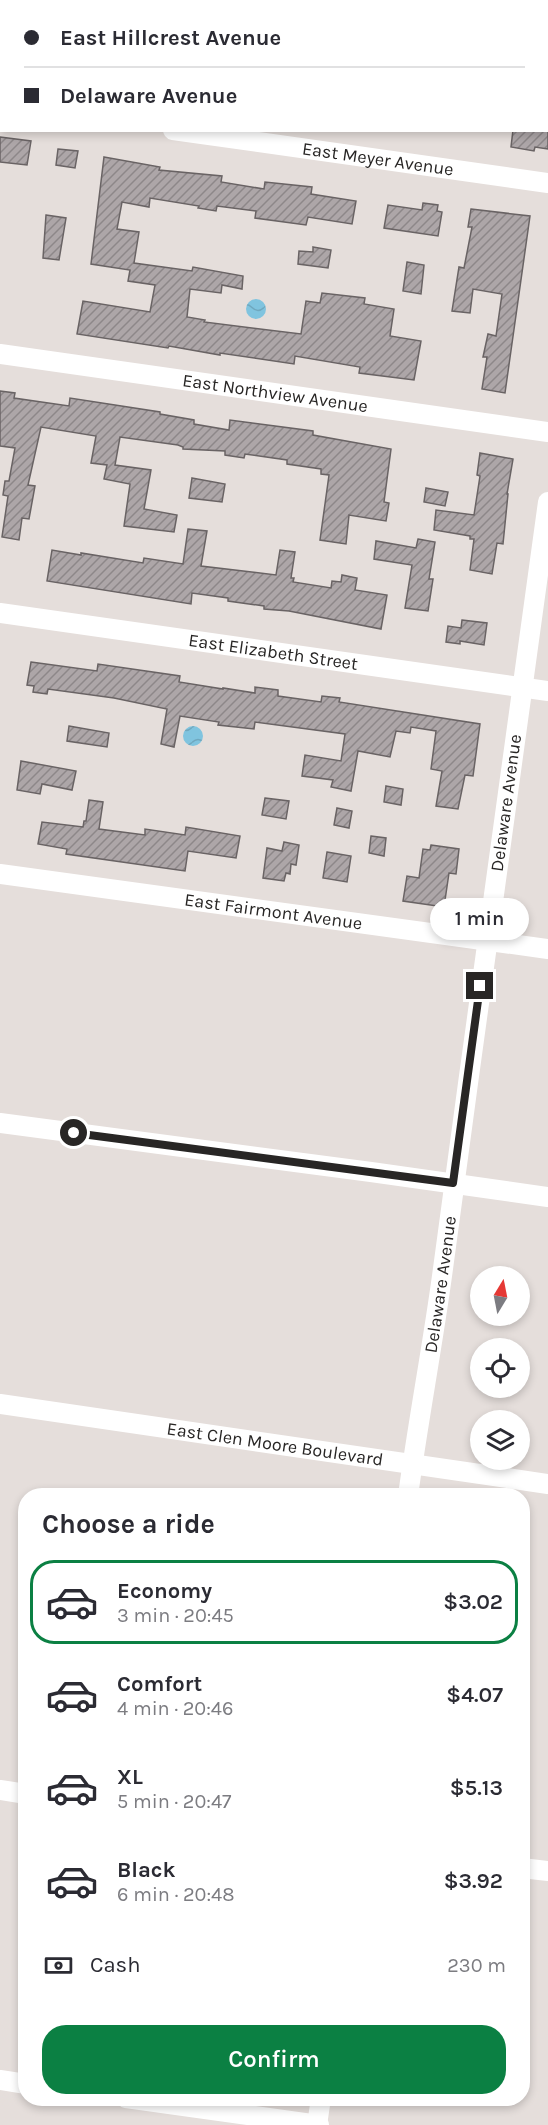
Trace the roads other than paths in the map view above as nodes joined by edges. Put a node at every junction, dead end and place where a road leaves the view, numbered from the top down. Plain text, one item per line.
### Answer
1 (187, 132) edge
2 (548, 183) edge
3 (0, 354) edge
4 (548, 432) edge
5 (548, 502) edge
6 (0, 613) edge
7 (521, 687) junction
8 (548, 691) edge
9 (0, 874) edge
10 (486, 940) junction
11 (548, 949) edge
12 (0, 1123) edge
13 (453, 1183) junction
14 (548, 1197) edge
15 (0, 1404) edge
16 (412, 1464) junction
17 (548, 1484) edge
18 (409, 1488) edge
19 (0, 1790) edge
20 (18, 1793) edge
21 (530, 1869) edge
22 (548, 1871) edge
23 (0, 2080) edge
24 (18, 2083) edge
25 (183, 2106) edge
26 (320, 2106) edge
27 (318, 2125) edge

1 - 2 street, East Meyer Avenue
3 - 4 street, East Northview Avenue
5 - 7 street, Delaware Avenue
6 - 7 street, East Elizabeth Street
7 - 8 street, East Elizabeth Street
7 - 10 street, Delaware Avenue
9 - 10 street, East Fairmont Avenue
10 - 11 street, East Fairmont Avenue
10 - 13 street, Delaware Avenue
12 - 13 street
13 - 14 street
13 - 16 street, Delaware Avenue
15 - 16 street, East Clen Moore Boulevard
16 - 17 street, East Clen Moore Boulevard
16 - 18 street, Delaware Avenue
19 - 20 street
21 - 22 street
23 - 24 street
25 - 27 street
26 - 27 street

